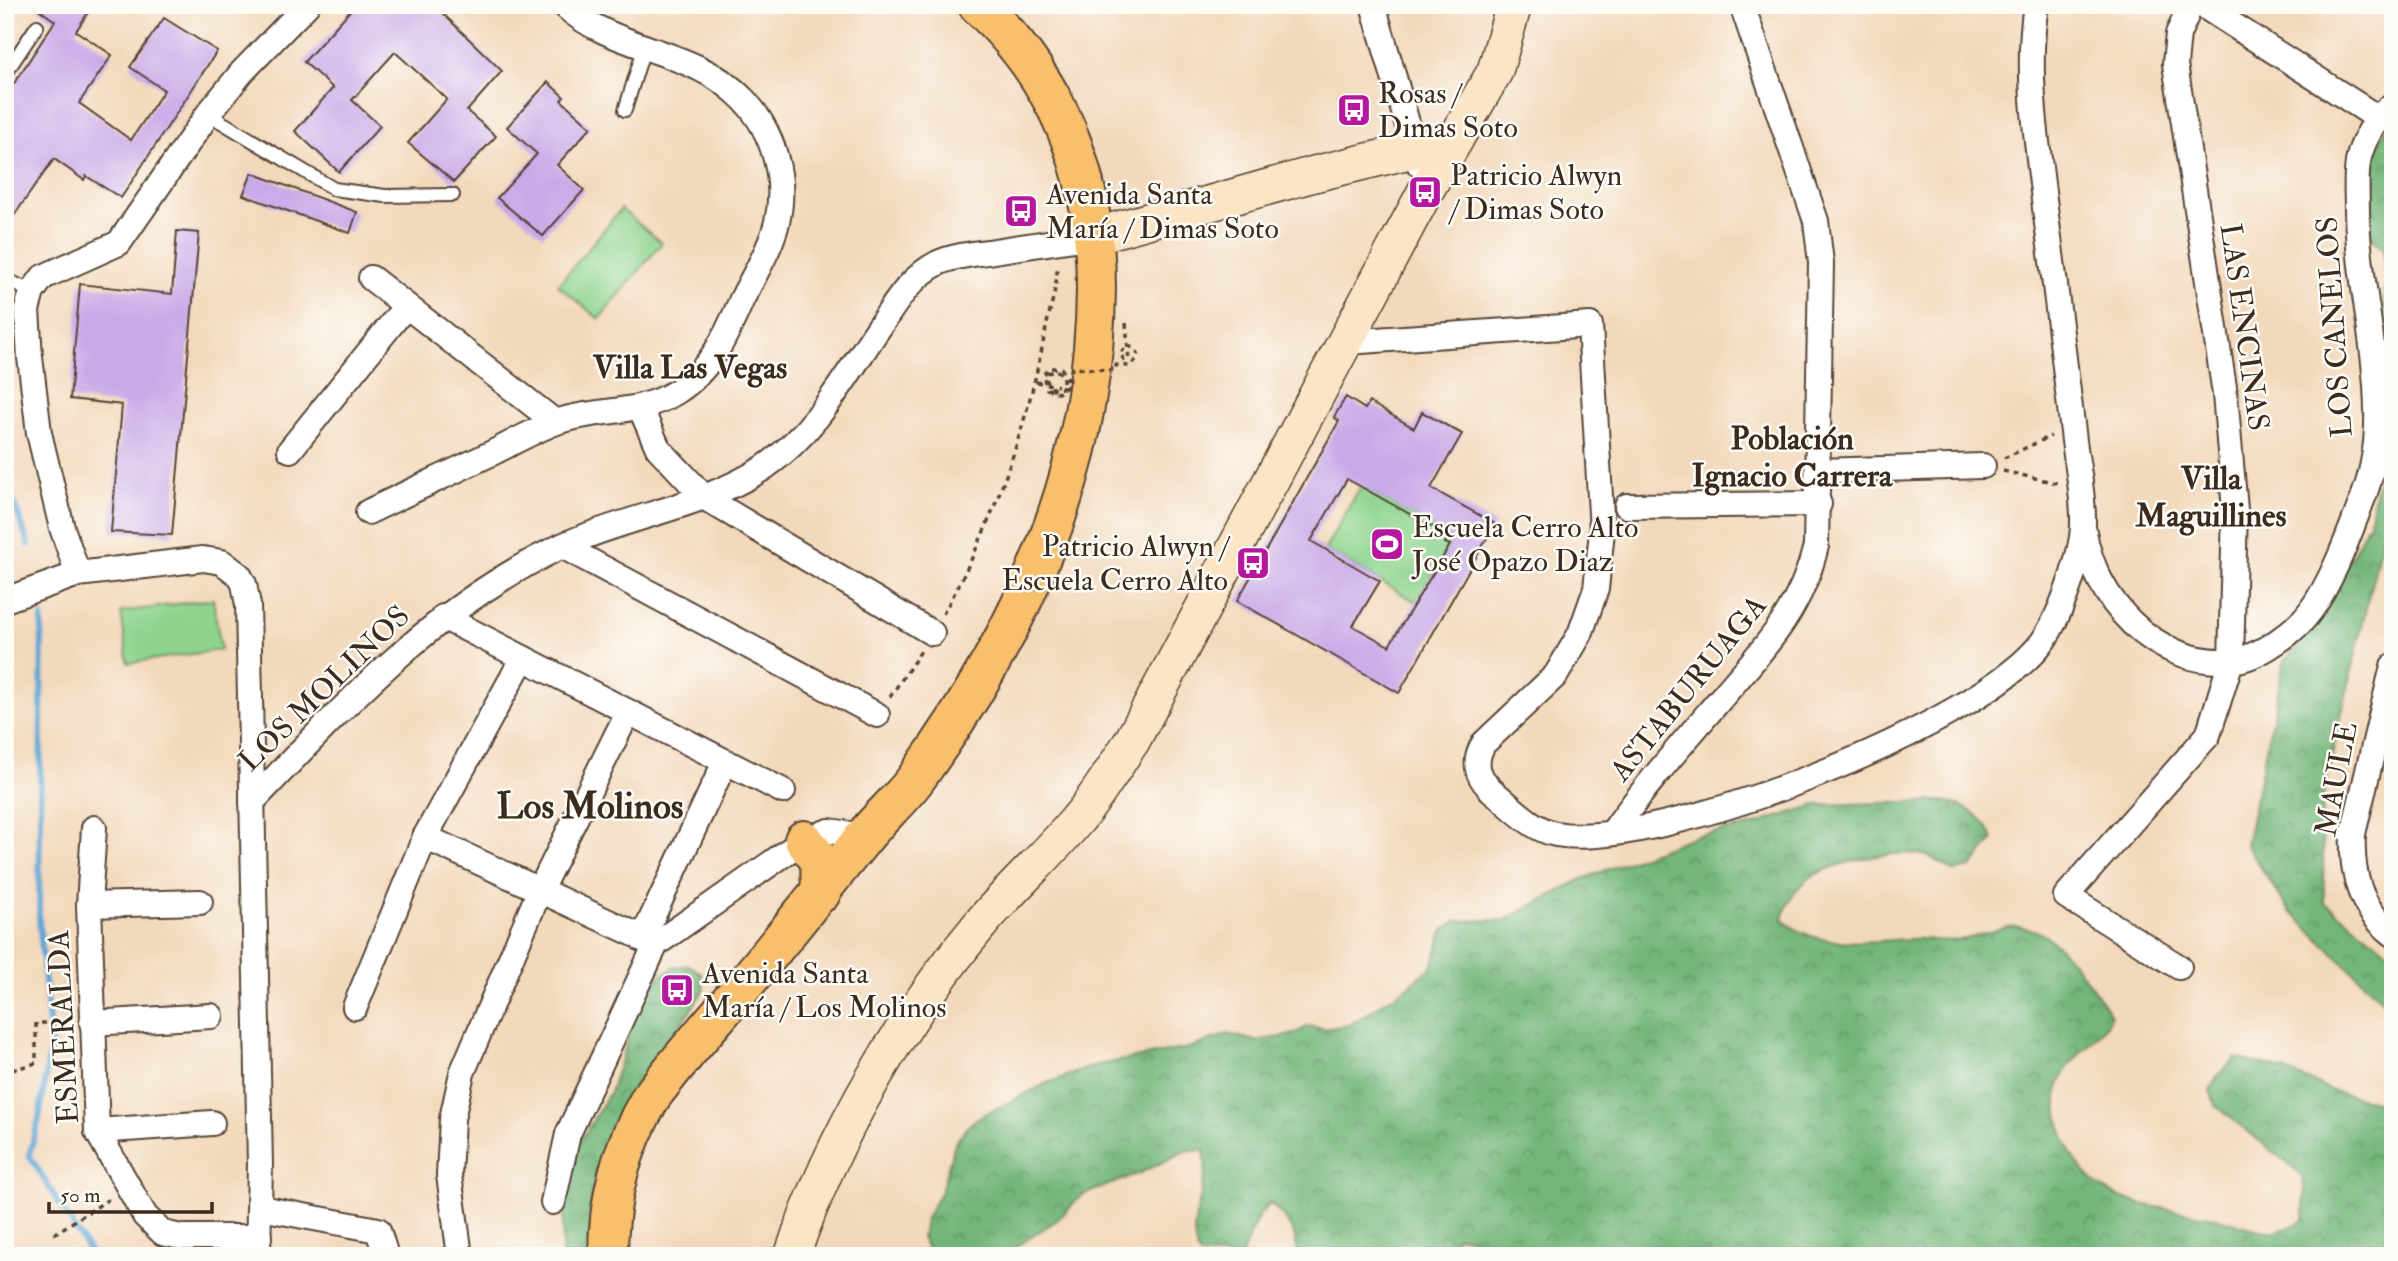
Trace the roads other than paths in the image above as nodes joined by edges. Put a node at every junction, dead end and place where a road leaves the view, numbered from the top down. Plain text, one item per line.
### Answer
1 (307, 5) edge
2 (978, 5) edge
3 (1373, 5) edge
4 (1514, 5) edge
5 (1742, 5) edge
6 (2036, 5) edge
7 (2191, 5) edge
8 (2202, 5) edge
9 (580, 10) edge
10 (37, 26) dead end
11 (645, 45) junction
12 (5, 74) edge
13 (625, 110) dead end
14 (2386, 111) edge
15 (208, 114) junction
16 (1455, 140) junction
17 (1416, 148) junction
18 (1425, 192) junction
19 (453, 195) dead end
20 (1094, 236) junction
21 (371, 278) dead end
22 (5, 279) edge
23 (32, 292) junction
24 (406, 306) junction
25 (1347, 342) junction
26 (640, 407) junction
27 (555, 422) junction
28 (290, 450) dead end
29 (1983, 466) road end
30 (1818, 471) junction
31 (705, 498) junction
32 (1819, 504) junction
33 (1627, 506) dead end
34 (368, 512) dead end
35 (2084, 526) junction
36 (562, 546) junction
37 (78, 575) junction
38 (5, 600) edge
39 (443, 617) junction
40 (932, 633) road end
41 (523, 658) junction
42 (2231, 661) junction
43 (2393, 666) edge
44 (628, 712) junction
45 (877, 715) road end
46 (725, 762) junction
47 (783, 791) dead end
48 (252, 802) junction
49 (94, 828) dead end
50 (1612, 833) junction
51 (865, 836) junction
52 (425, 837) junction
53 (804, 840) junction
54 (539, 892) junction
55 (821, 893) junction
56 (200, 902) dead end
57 (89, 905) junction
58 (2393, 934) edge
59 (649, 941) junction
60 (2179, 967) dead end
61 (355, 1007) dead end
62 (211, 1016) dead end
63 (92, 1023) junction
64 (212, 1123) dead end
65 (97, 1131) junction
66 (553, 1202) dead end
67 (261, 1208) junction
68 (259, 1246) edge
69 (386, 1256) edge
70 (460, 1256) edge
71 (608, 1256) edge
72 (792, 1256) edge

1 - 15 street
2 - 20 main road
3 - 17 street
4 - 16 street
5 - 30 street, ASTABURUAGA
6 - 35 street
7 - 42 street, LAS ENCINAS
8 - 14 street
9 - 11 street
10 - 12 lane
11 - 13 lane
11 - 26 street
14 - 42 street, LOS CANELOS
15 - 19 lane
15 - 23 street
16 - 17 street
16 - 18 street
17 - 18 street
17 - 20 street
18 - 25 street
20 - 31 street, LOS MOLINOS
20 - 51 main road
21 - 24 street
22 - 23 lane
23 - 37 street
24 - 27 street
24 - 28 street
25 - 50 street
25 - 72 street
26 - 27 street
26 - 31 street
27 - 34 street
29 - 30 street
30 - 32 street, ASTABURUAGA
31 - 36 street, LOS MOLINOS
31 - 40 street
32 - 33 street
32 - 50 street, ASTABURUAGA
35 - 42 street
35 - 50 street
36 - 39 street, LOS MOLINOS
36 - 45 street
37 - 38 street
37 - 48 street
39 - 41 street
39 - 48 street, LOS MOLINOS
41 - 44 street
41 - 52 street
42 - 60 street
43 - 58 street, MAULE
44 - 46 street
44 - 54 street
46 - 47 street
46 - 59 street
48 - 67 street, LOS MOLINOS
49 - 57 street, ESMERALDA
51 - 53 street
51 - 55 main road
52 - 54 street
52 - 61 street
53 - 55 main road
53 - 59 street
54 - 59 street
54 - 70 street
55 - 71 main road
56 - 57 street
57 - 63 street, ESMERALDA
59 - 66 street
62 - 63 street
63 - 65 street, ESMERALDA
64 - 65 street
65 - 68 street, ESMERALDA
67 - 68 street, LOS MOLINOS
67 - 69 street

